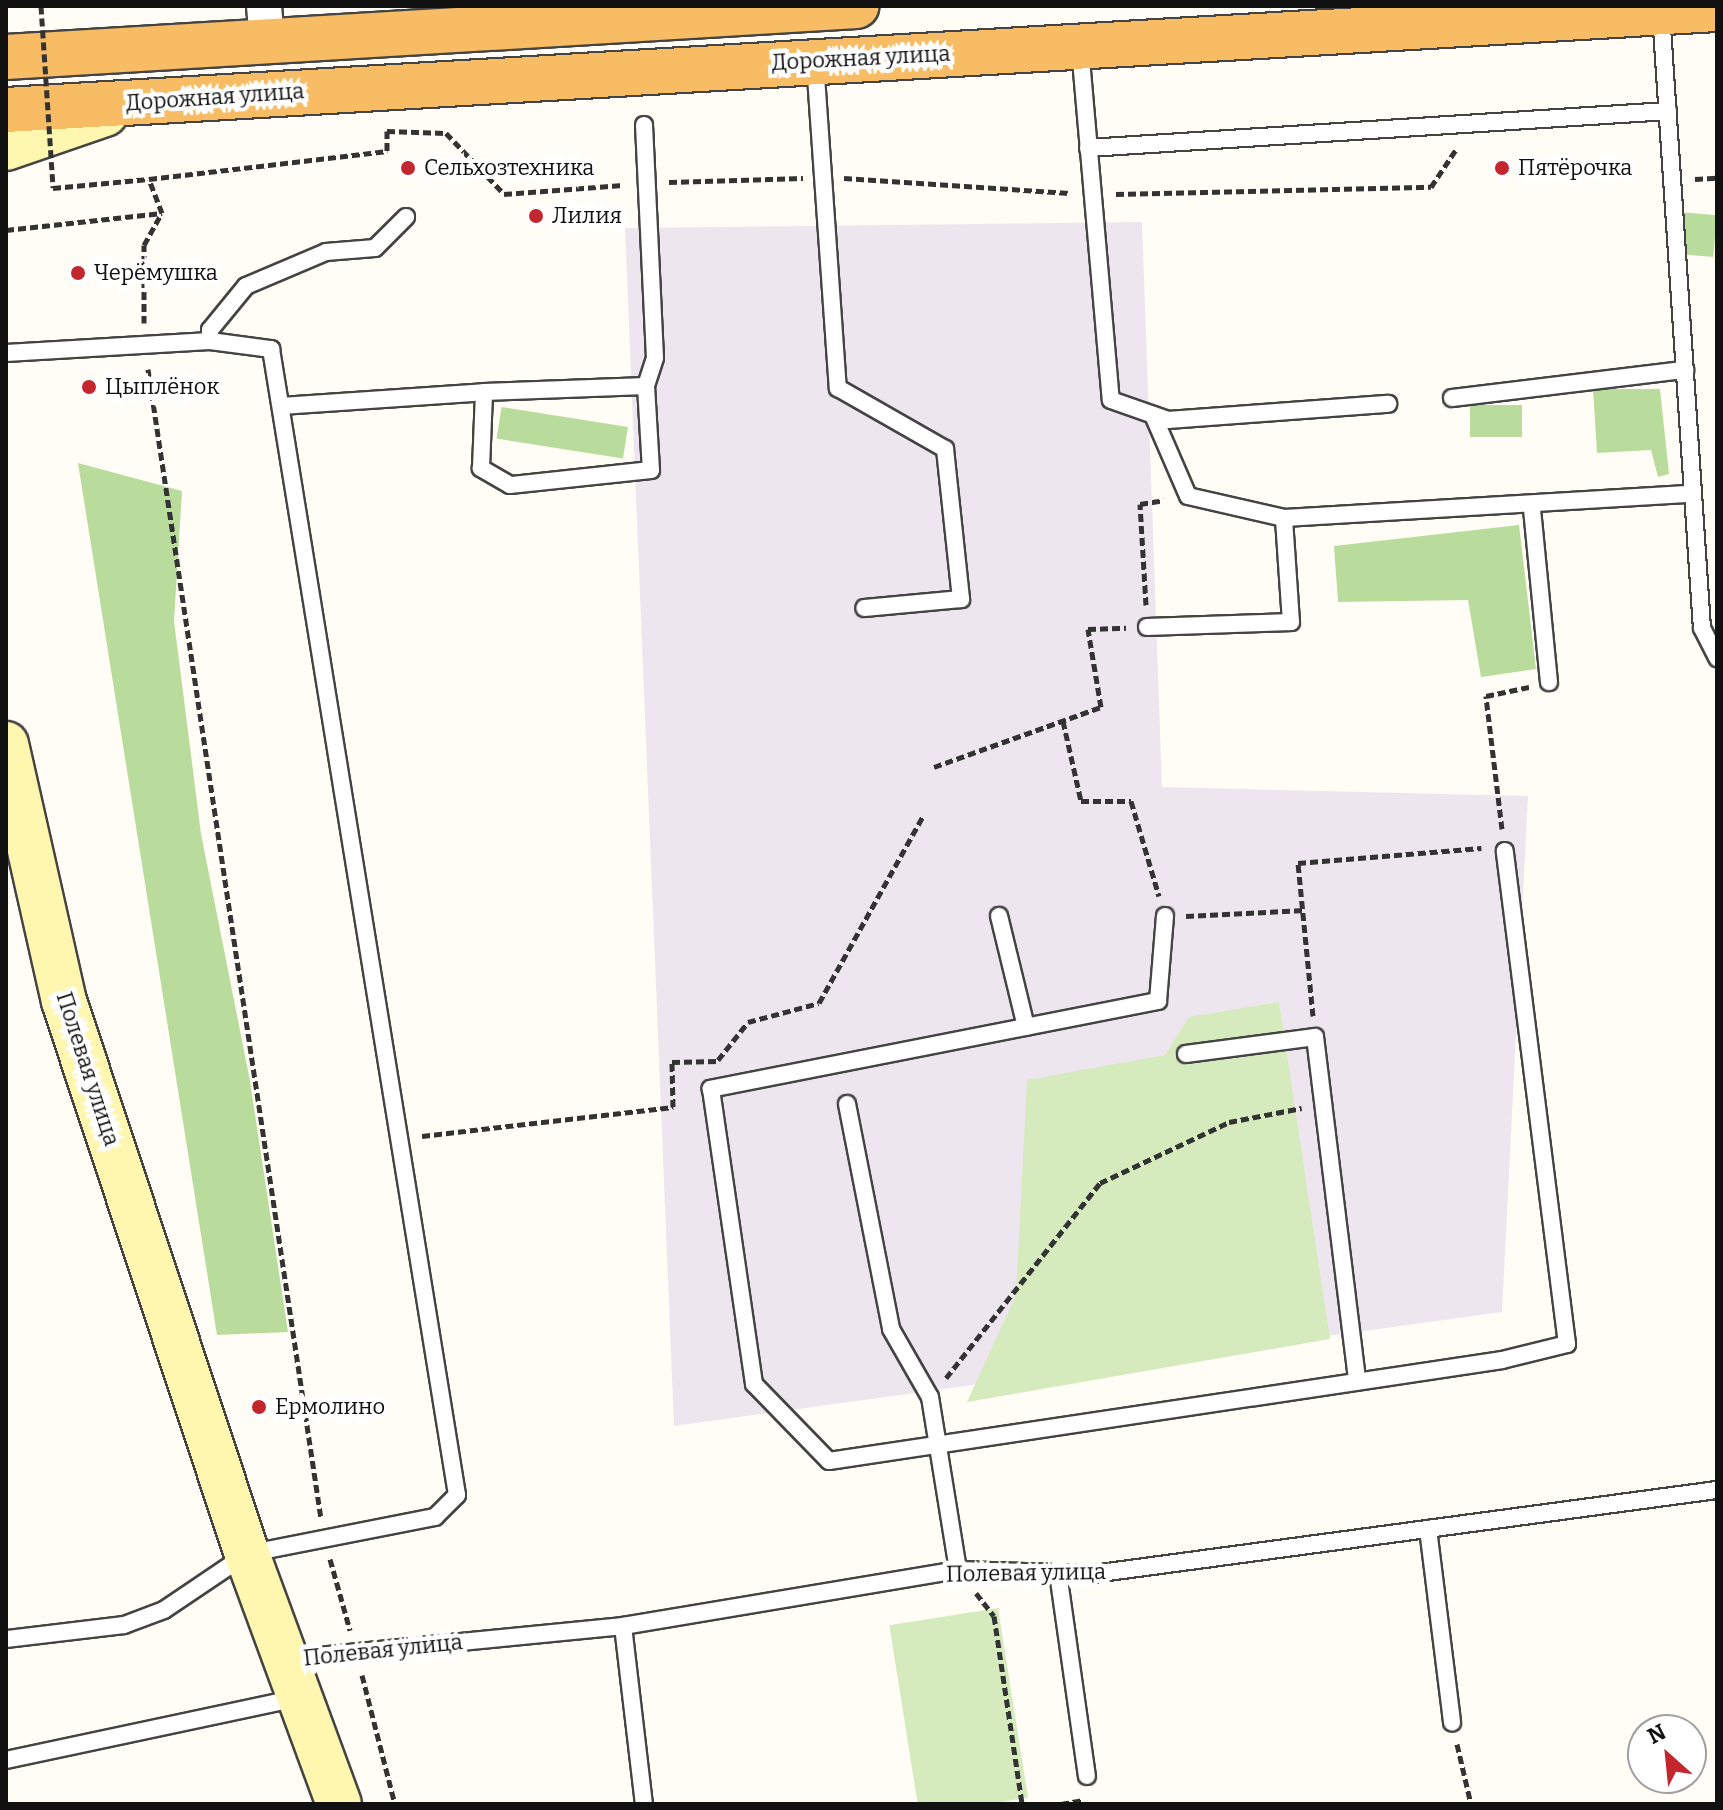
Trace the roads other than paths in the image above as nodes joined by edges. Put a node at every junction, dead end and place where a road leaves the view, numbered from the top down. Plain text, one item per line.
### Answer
1 (856, 6) edge
2 (1717, 9) edge
3 (1661, 13) junction
4 (265, 23) edge
5 (1079, 47) junction
6 (6, 57) edge
7 (815, 60) junction
8 (159, 101) junction
9 (6, 110) edge
10 (1668, 111) junction
11 (644, 125) dead end
12 (6, 148) edge
13 (1088, 148) junction
14 (406, 217) dead end
15 (210, 341) junction
16 (6, 353) edge
17 (1685, 370) junction
18 (646, 386) junction
19 (484, 392) junction
20 (1452, 398) dead end
21 (1388, 404) dead end
22 (281, 406) junction
23 (1153, 415) junction
24 (1691, 494) junction
25 (1532, 509) junction
26 (1284, 518) junction
27 (864, 608) dead end
28 (1147, 627) road end
29 (1717, 658) edge
30 (1549, 682) road end
31 (6, 744) edge
32 (17, 851) edge
33 (1505, 851) road end
34 (999, 916) dead end
35 (1165, 916) road end
36 (1026, 1027) junction
37 (1186, 1054) dead end
38 (847, 1104) dead end
39 (1357, 1381) junction
40 (934, 1442) junction
41 (1717, 1490) edge
42 (1428, 1529) junction
43 (247, 1554) junction
44 (958, 1570) junction
45 (1058, 1573) junction
46 (623, 1626) junction
47 (6, 1639) edge
48 (294, 1678) junction
49 (1452, 1723) road end
50 (6, 1760) edge
51 (1087, 1776) dead end
52 (339, 1804) edge
53 (644, 1804) edge

1 - 4 highway
2 - 3 highway, Дорожная улица
3 - 5 highway, Дорожная улица
3 - 10 lane
4 - 6 highway
5 - 7 highway, Дорожная улица
5 - 13 lane
7 - 8 highway, Дорожная улица
7 - 27 lane
8 - 9 highway, Дорожная улица
8 - 12 main road
10 - 13 lane
10 - 17 lane
11 - 18 lane
13 - 23 lane
14 - 15 lane
15 - 16 lane
15 - 22 lane
17 - 20 lane
17 - 24 lane
18 - 19 lane
18 - 19 lane
19 - 22 lane
21 - 23 lane
22 - 43 lane
23 - 26 lane
24 - 25 lane
24 - 29 lane
25 - 26 lane
25 - 30 lane
26 - 28 lane
31 - 32 main road, Полевая улица
32 - 43 main road, Полевая улица
33 - 39 lane
34 - 36 lane
35 - 36 lane
36 - 40 lane
37 - 39 lane
38 - 40 lane
39 - 40 lane
40 - 44 lane
41 - 42 lane, Полевая улица
42 - 45 lane, Полевая улица
42 - 49 lane
43 - 47 lane
43 - 48 main road, Полевая улица
44 - 45 lane, Полевая улица
44 - 46 lane, Полевая улица
45 - 51 lane
46 - 48 lane, Полевая улица
46 - 53 lane
48 - 50 lane
48 - 52 main road, Полевая улица

